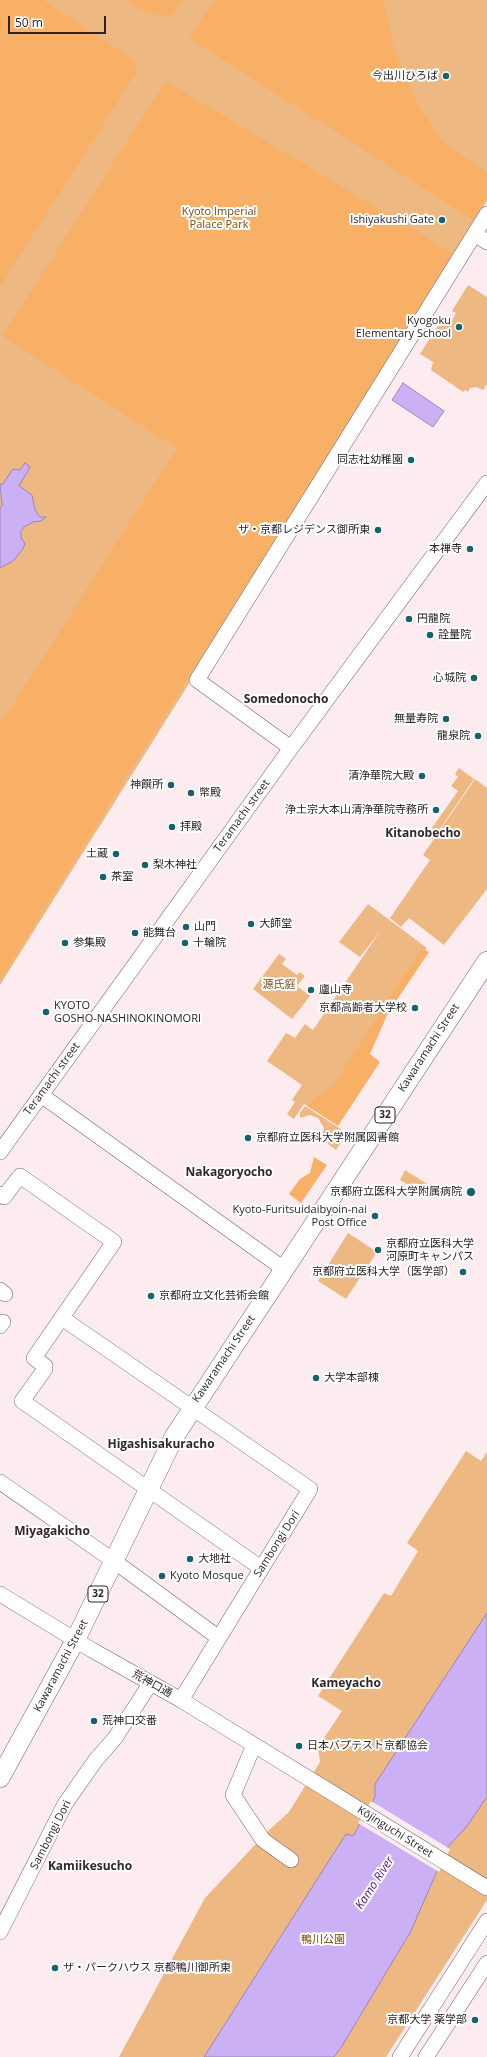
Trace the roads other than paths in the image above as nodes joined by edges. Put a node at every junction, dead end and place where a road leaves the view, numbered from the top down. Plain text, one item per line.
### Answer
1 (487, 214) edge
2 (481, 238) edge
3 (484, 492) edge
4 (291, 748) junction
5 (487, 961) edge
6 (41, 1095) junction
7 (0, 1152) edge
8 (0, 1194) edge
9 (284, 1269) junction
10 (62, 1318) junction
11 (191, 1409) junction
12 (0, 1482) edge
13 (148, 1488) junction
14 (114, 1561) junction
15 (262, 1568) junction
16 (0, 1594) edge
17 (219, 1638) junction
18 (75, 1640) junction
19 (150, 1684) junction
20 (181, 1700) junction
21 (254, 1745) junction
22 (304, 1776) joint
23 (0, 1778) edge
24 (291, 1860) dead end
25 (487, 1888) edge
26 (487, 1921) edge
27 (0, 1932) edge
28 (487, 1963) edge
29 (400, 2057) edge
30 (426, 2057) edge

1 - 2 street
2 - 4 street
3 - 4 street, Teramachi street
4 - 6 street, Teramachi street
5 - 9 main road, Kawaramachi Street / 32
6 - 7 street, Teramachi street
6 - 9 street
8 - 10 street
9 - 11 main road, Kawaramachi Street / 32
10 - 11 street
10 - 13 street
11 - 13 main road, Kawaramachi Street / 32
11 - 15 street, Sambongi Dori
12 - 14 street
13 - 14 main road, Kawaramachi Street / 32
13 - 15 street
14 - 17 street
14 - 18 main road, Kawaramachi Street / 32
15 - 17 street, Sambongi Dori
16 - 18 street, 荒神口通
17 - 20 street, Sambongi Dori
18 - 19 street, 荒神口通
18 - 23 main road, Kawaramachi Street / 32
19 - 20 street, 荒神口通
19 - 27 street, Sambongi Dori
20 - 21 street, 荒神口通
21 - 22 street, 荒神口通
21 - 24 street
22 - 25 street, Kōjinguchi Street
26 - 29 street
28 - 30 street

